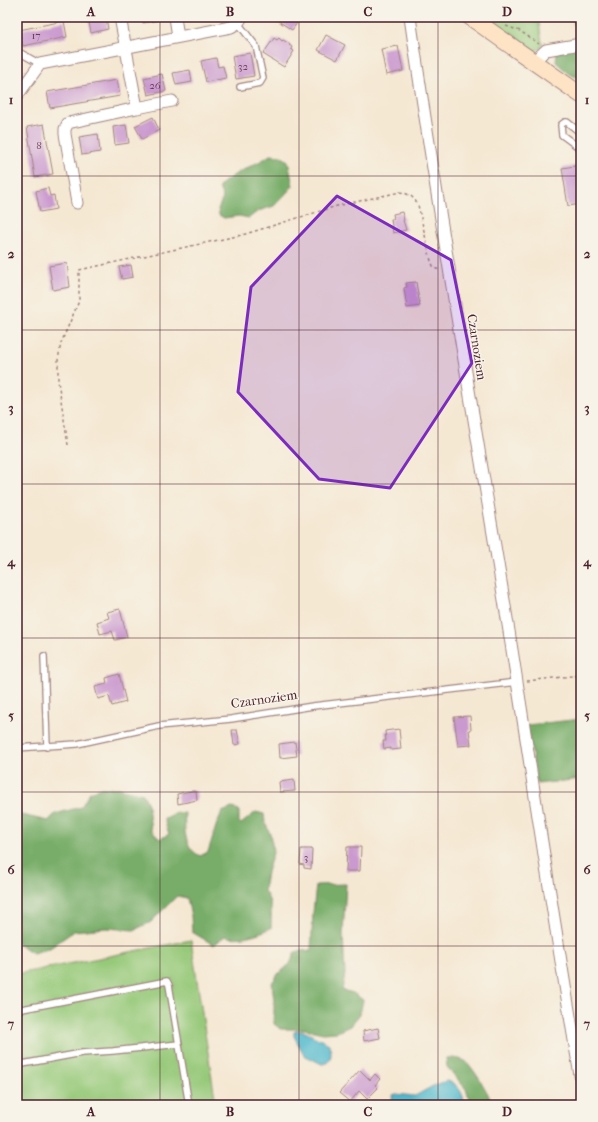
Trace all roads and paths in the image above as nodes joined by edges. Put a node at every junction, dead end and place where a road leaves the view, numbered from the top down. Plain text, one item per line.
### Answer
1 (120, 17) edge
2 (175, 17) edge
3 (410, 17) edge
4 (470, 17) edge
5 (240, 20) edge
6 (504, 25) dead end
7 (178, 37) junction
8 (581, 44) edge
9 (542, 46) dead end
10 (125, 47) junction
11 (17, 51) edge
12 (533, 62) junction
13 (40, 64) junction
14 (240, 87) dead end
15 (581, 95) edge
16 (17, 96) edge
17 (172, 101) dead end
18 (137, 108) junction
19 (581, 133) edge
20 (581, 149) edge
21 (77, 203) dead end
22 (450, 269) junction
23 (68, 445) dead end
24 (44, 656) dead end
25 (581, 675) edge
26 (517, 682) junction
27 (47, 747) junction
28 (17, 748) edge
29 (17, 1010) edge
30 (179, 1044) junction
31 (17, 1065) edge
32 (581, 1081) edge
33 (189, 1105) edge

1 - 10 street
2 - 7 street
3 - 22 street, Czarnoziem
4 - 12 main road
5 - 7 street
5 - 14 lane
6 - 9 path
7 - 10 street
8 - 12 street
10 - 13 street
10 - 18 street
11 - 13 lane
12 - 15 main road
13 - 16 street
17 - 18 street
18 - 21 street
19 - 20 lane
22 - 23 path
22 - 26 street, Czarnoziem
24 - 27 lane
25 - 26 path
26 - 27 lane, Czarnoziem
26 - 32 street, Czarnoziem
27 - 28 lane, Czarnoziem
29 - 30 lane
30 - 31 lane
30 - 33 lane

